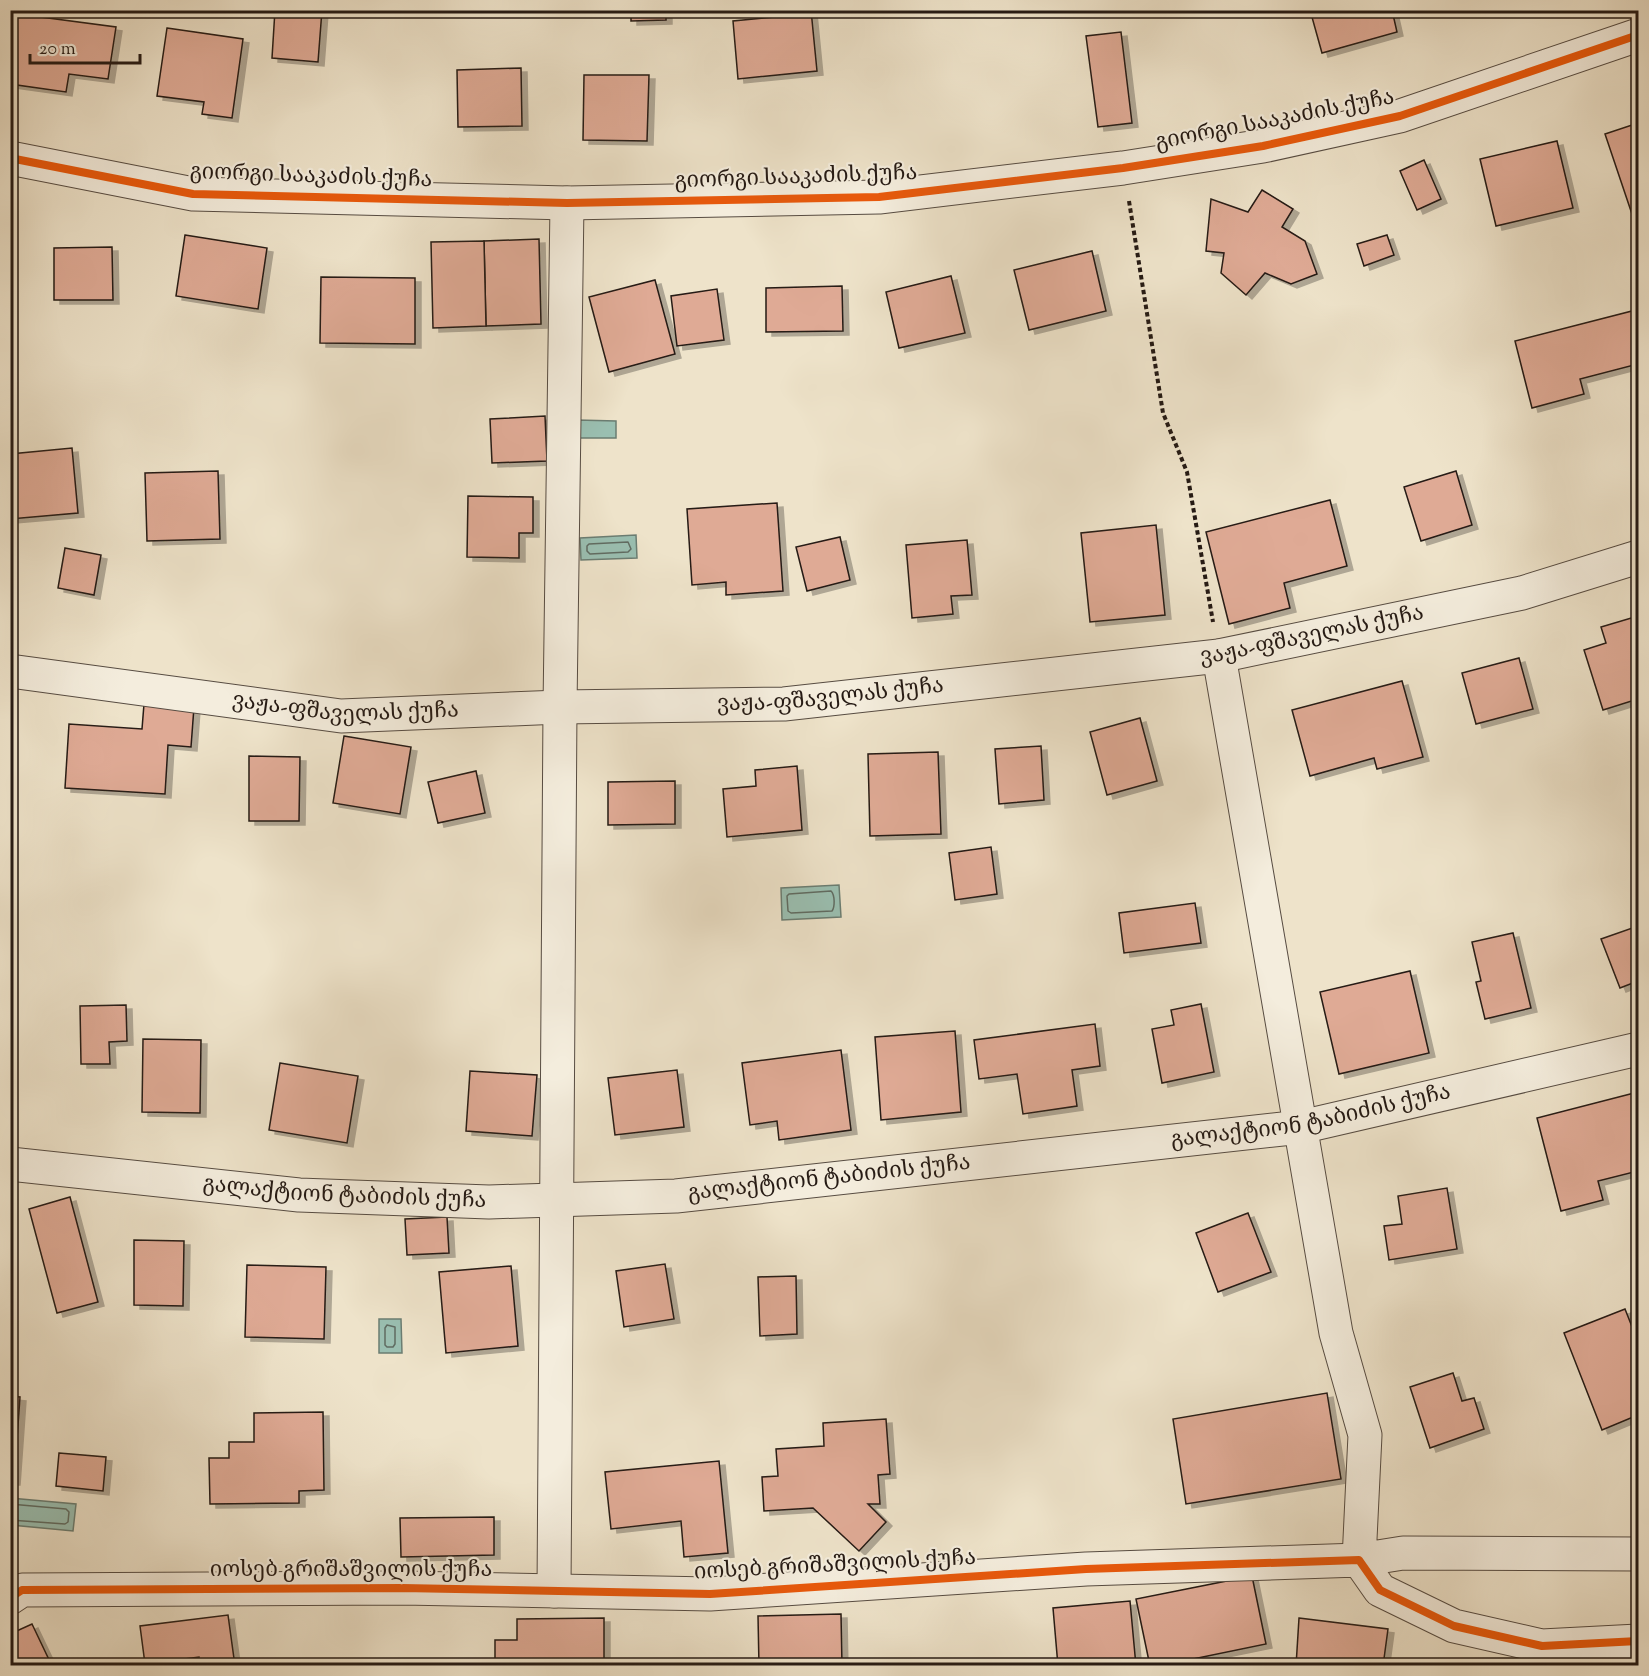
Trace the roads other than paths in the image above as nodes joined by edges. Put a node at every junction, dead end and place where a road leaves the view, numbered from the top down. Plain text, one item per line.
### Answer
1 (1638, 35) edge
2 (10, 158) edge
3 (567, 202) junction
4 (1638, 557) edge
5 (1219, 656) junction
6 (10, 671) edge
7 (561, 707) junction
8 (1638, 1049) edge
9 (1300, 1127) junction
10 (10, 1164) edge
11 (556, 1200) junction
12 (1638, 1554) edge
13 (1359, 1560) junction
14 (14, 1591) edge
15 (554, 1591) junction
16 (1638, 1641) edge

1 - 3 street, გიორგი სააკაძის ქუჩა
2 - 3 street, გიორგი სააკაძის ქუჩა
3 - 7 street
4 - 5 street, ვაჟა-ფშაველას ქუჩა
5 - 7 street, ვაჟა-ფშაველას ქუჩა
5 - 9 street
6 - 7 street, ვაჟა-ფშაველას ქუჩა
7 - 11 street
8 - 9 street, გალაქტიონ ტაბიძის ქუჩა
9 - 11 street, გალაქტიონ ტაბიძის ქუჩა
9 - 13 street
10 - 11 street, გალაქტიონ ტაბიძის ქუჩა
11 - 15 street
12 - 13 street, იოსებ გრიშაშვილის ქუჩა
13 - 15 street, იოსებ გრიშაშვილის ქუჩა
13 - 16 street
14 - 15 street, იოსებ გრიშაშვილის ქუჩა

